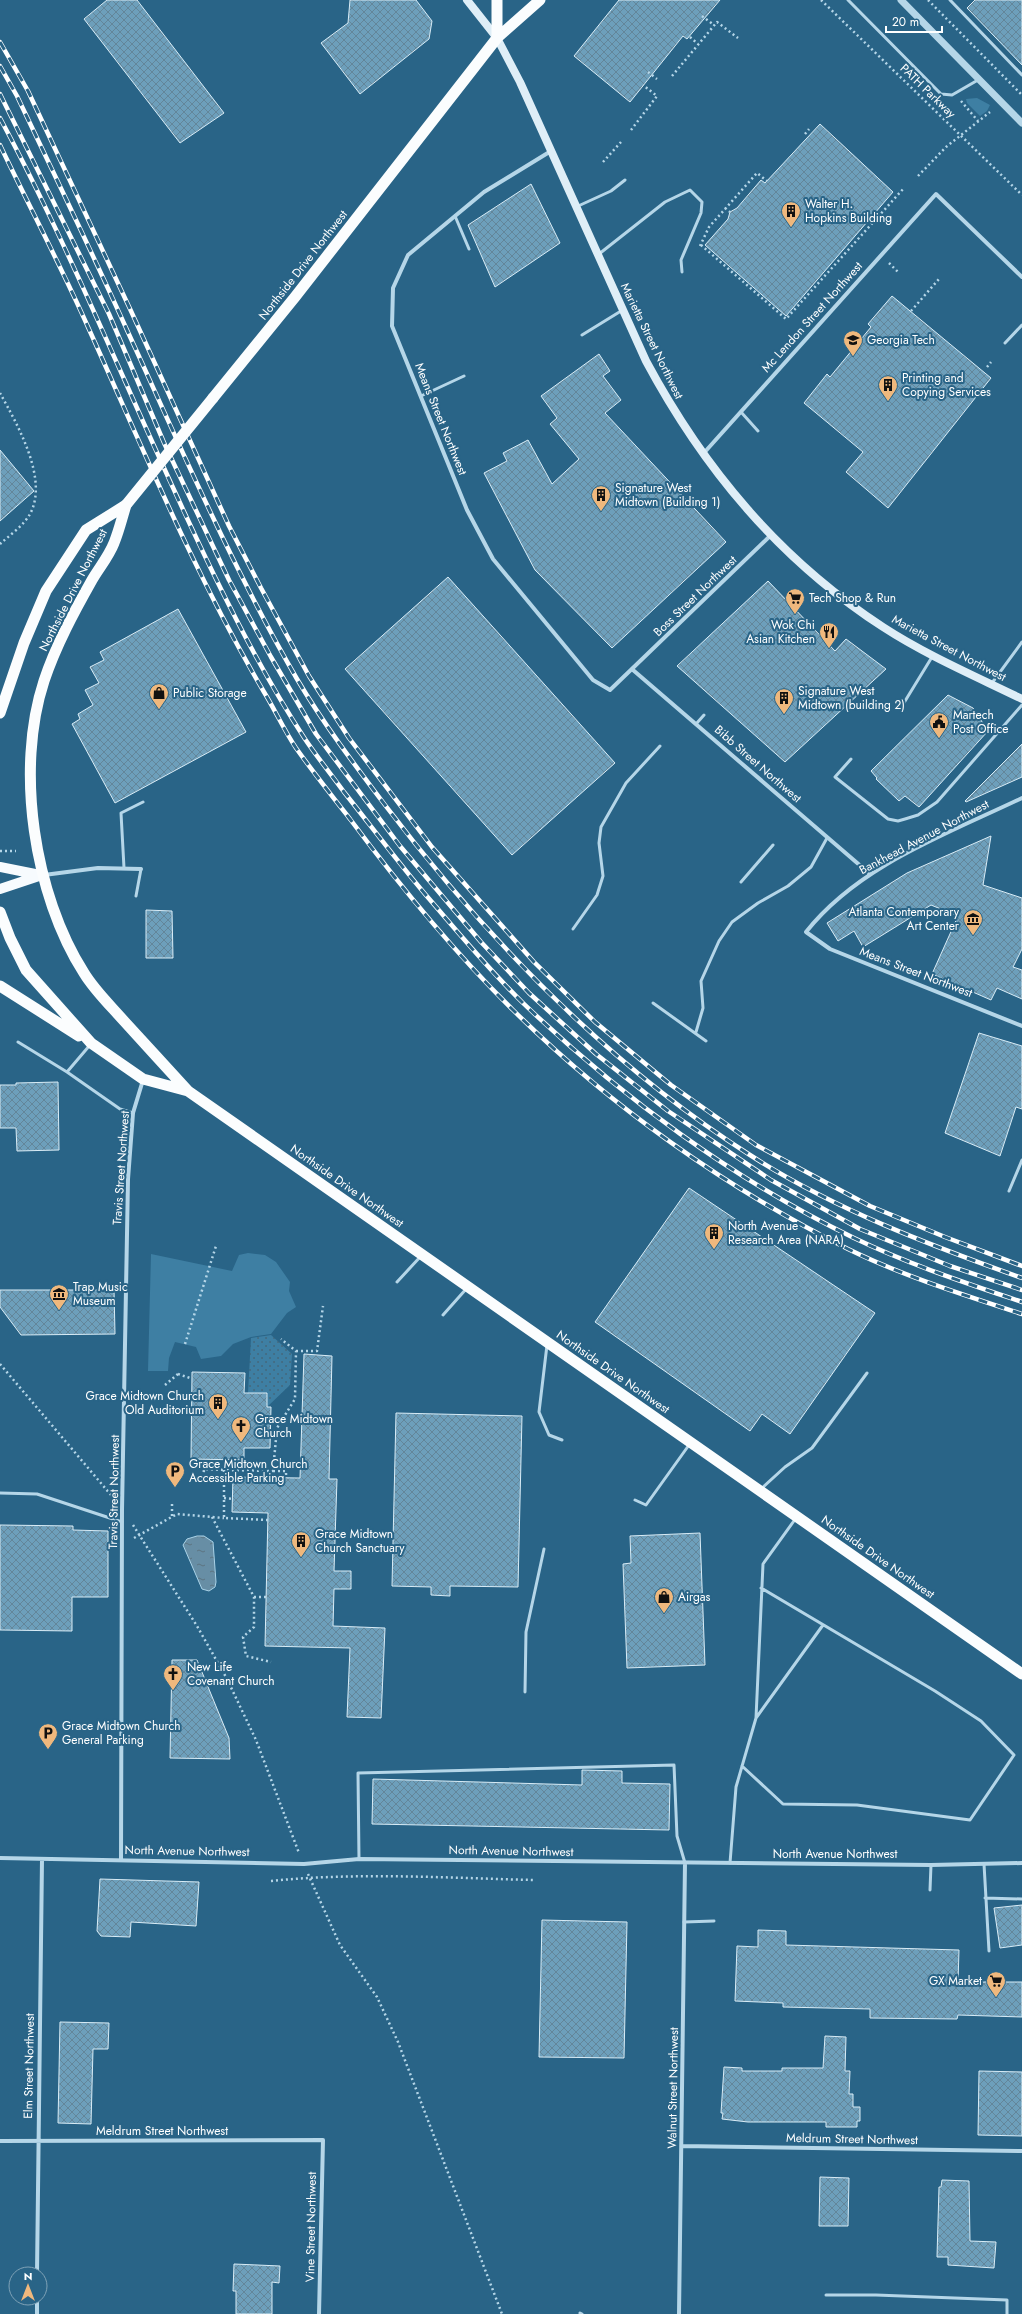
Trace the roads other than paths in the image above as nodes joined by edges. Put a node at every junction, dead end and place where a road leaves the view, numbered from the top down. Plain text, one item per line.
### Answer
1 (467, 0) edge
2 (497, 0) edge
3 (540, 0) edge
4 (848, 0) edge
5 (901, 0) edge
6 (950, 0) edge
7 (497, 38) junction
8 (1022, 76) edge
9 (979, 80) junction
10 (1022, 123) edge
11 (551, 151) junction
12 (625, 180) dead end
13 (576, 207) junction
14 (455, 216) junction
15 (468, 249) dead end
16 (598, 255) junction
17 (682, 272) dead end
18 (1022, 277) edge
19 (623, 310) junction
20 (1022, 325) edge
21 (582, 335) dead end
22 (1005, 343) dead end
23 (464, 376) dead end
24 (421, 396) junction
25 (741, 412) junction
26 (758, 431) dead end
27 (703, 454) junction
28 (126, 505) junction
29 (770, 536) junction
30 (1022, 642) edge
31 (933, 656) junction
32 (633, 670) junction
33 (991, 684) junction
34 (1022, 699) edge
35 (1022, 705) edge
36 (902, 706) dead end
37 (0, 712) edge
38 (704, 715) dead end
39 (696, 724) junction
40 (660, 746) dead end
41 (851, 759) dead end
42 (1022, 798) edge
43 (144, 802) dead end
44 (828, 838) junction
45 (773, 845) dead end
46 (0, 867) edge
47 (124, 868) junction
48 (141, 869) joint
49 (870, 874) junction
50 (42, 875) junction
51 (741, 882) dead end
52 (0, 889) edge
53 (136, 896) dead end
54 (0, 912) edge
55 (573, 929) dead end
56 (806, 932) joint
57 (0, 986) edge
58 (654, 1003) dead end
59 (1022, 1026) edge
60 (696, 1032) junction
61 (706, 1041) dead end
62 (18, 1042) dead end
63 (91, 1043) junction
64 (67, 1072) junction
65 (144, 1079) junction
66 (188, 1091) junction
67 (133, 1113) junction
68 (1022, 1160) edge
69 (1008, 1191) dead end
70 (422, 1254) junction
71 (397, 1282) dead end
72 (468, 1287) junction
73 (443, 1315) dead end
74 (547, 1342) junction
75 (866, 1373) dead end
76 (562, 1440) dead end
77 (691, 1442) junction
78 (760, 1490) junction
79 (0, 1493) edge
80 (635, 1500) dead end
81 (797, 1516) junction
82 (122, 1522) junction
83 (544, 1549) dead end
84 (761, 1588) junction
85 (823, 1625) junction
86 (1022, 1674) edge
87 (525, 1692) dead end
88 (756, 1718) junction
89 (742, 1766) junction
90 (0, 1858) edge
91 (359, 1858) junction
92 (42, 1859) junction
93 (121, 1860) junction
94 (685, 1863) junction
95 (730, 1863) junction
96 (1022, 1863) edge
97 (984, 1864) junction
98 (931, 1865) junction
99 (930, 1890) dead end
100 (985, 1898) junction
101 (1022, 1899) edge
102 (714, 1921) dead end
103 (684, 1922) junction
104 (989, 1951) dead end
105 (324, 2140) joint
106 (0, 2141) edge
107 (38, 2141) junction
108 (682, 2146) junction
109 (1022, 2151) edge
110 (37, 2266) edge
111 (826, 2295) dead end
112 (319, 2314) edge
113 (679, 2314) edge
114 (1007, 2314) edge

1 - 7 main road, Marietta Street Northwest
2 - 7 highway
3 - 7 highway, Northside Drive Northwest
4 - 9 lane
5 - 9 street
6 - 8 lane
7 - 11 main road, Marietta Street Northwest
7 - 28 highway, Northside Drive Northwest, bridge
9 - 10 street
11 - 13 main road, Marietta Street Northwest
11 - 14 street, Means Street Northwest
12 - 13 lane
13 - 16 main road, Marietta Street Northwest
14 - 15 lane
14 - 24 street, Means Street Northwest
16 - 17 lane
16 - 19 main road, Marietta Street Northwest
18 - 25 street, Mc Lendon Street Northwest
19 - 21 lane
19 - 27 main road, Marietta Street Northwest
20 - 22 lane
23 - 24 lane
24 - 32 street, Means Street Northwest
25 - 26 lane
25 - 27 street, Mc Lendon Street Northwest
27 - 29 main road, Marietta Street Northwest
28 - 37 highway, Northside Drive Northwest
28 - 50 highway, Northside Drive Northwest
29 - 31 main road, Marietta Street Northwest
29 - 32 street, Boss Street Northwest
30 - 33 lane
31 - 33 main road, Marietta Street Northwest
31 - 36 lane
32 - 39 street, Bibb Street Northwest
33 - 34 main road, Marietta Street Northwest
35 - 41 lane
38 - 39 lane
39 - 44 street, Bibb Street Northwest
40 - 55 lane
42 - 49 street, Bankhead Avenue Northwest
43 - 47 lane
44 - 49 street, Bibb Street Northwest
44 - 60 lane
45 - 51 lane
46 - 50 main road
47 - 48 street
47 - 50 street
48 - 53 lane
49 - 56 street, Bankhead Avenue Northwest
50 - 52 main road
50 - 66 highway, Northside Drive Northwest
54 - 63 highway, Northside Drive Northwest
56 - 59 street, Means Street Northwest
57 - 63 highway
58 - 60 lane
60 - 61 lane
62 - 64 lane
63 - 64 lane
63 - 65 highway, Northside Drive Northwest
64 - 67 lane
65 - 66 highway, Northside Drive Northwest
65 - 67 street, Travis Street Northwest
66 - 70 highway, Northside Drive Northwest
67 - 82 street, Travis Street Northwest
68 - 69 lane
70 - 71 lane
70 - 72 highway, Northside Drive Northwest
72 - 73 lane
72 - 74 highway, Northside Drive Northwest
74 - 76 lane
74 - 77 highway, Northside Drive Northwest
75 - 78 lane
77 - 78 highway, Northside Drive Northwest
77 - 80 lane
78 - 81 highway, Northside Drive Northwest
79 - 82 lane
81 - 84 lane
81 - 86 highway, Northside Drive Northwest
82 - 93 street, Travis Street Northwest
83 - 87 lane
84 - 85 lane
84 - 88 lane
85 - 88 lane
85 - 89 lane
88 - 89 lane
89 - 95 lane
90 - 92 street, North Avenue Northwest
91 - 93 street, North Avenue Northwest
91 - 94 street, North Avenue Northwest
91 - 94 lane
92 - 93 street, North Avenue Northwest
92 - 107 street, Elm Street Northwest
94 - 95 street, North Avenue Northwest
94 - 103 street, Walnut Street Northwest
95 - 98 street, North Avenue Northwest
96 - 97 street, North Avenue Northwest
97 - 98 street, North Avenue Northwest
97 - 100 lane
98 - 99 lane
100 - 101 lane
100 - 104 lane
102 - 103 lane
103 - 108 street, Walnut Street Northwest
105 - 107 street, Meldrum Street Northwest
105 - 112 street, Vine Street Northwest
106 - 107 street, Meldrum Street Northwest
107 - 110 street, Elm Street Northwest
108 - 109 street, Meldrum Street Northwest
108 - 113 street, Walnut Street Northwest
111 - 114 lane

